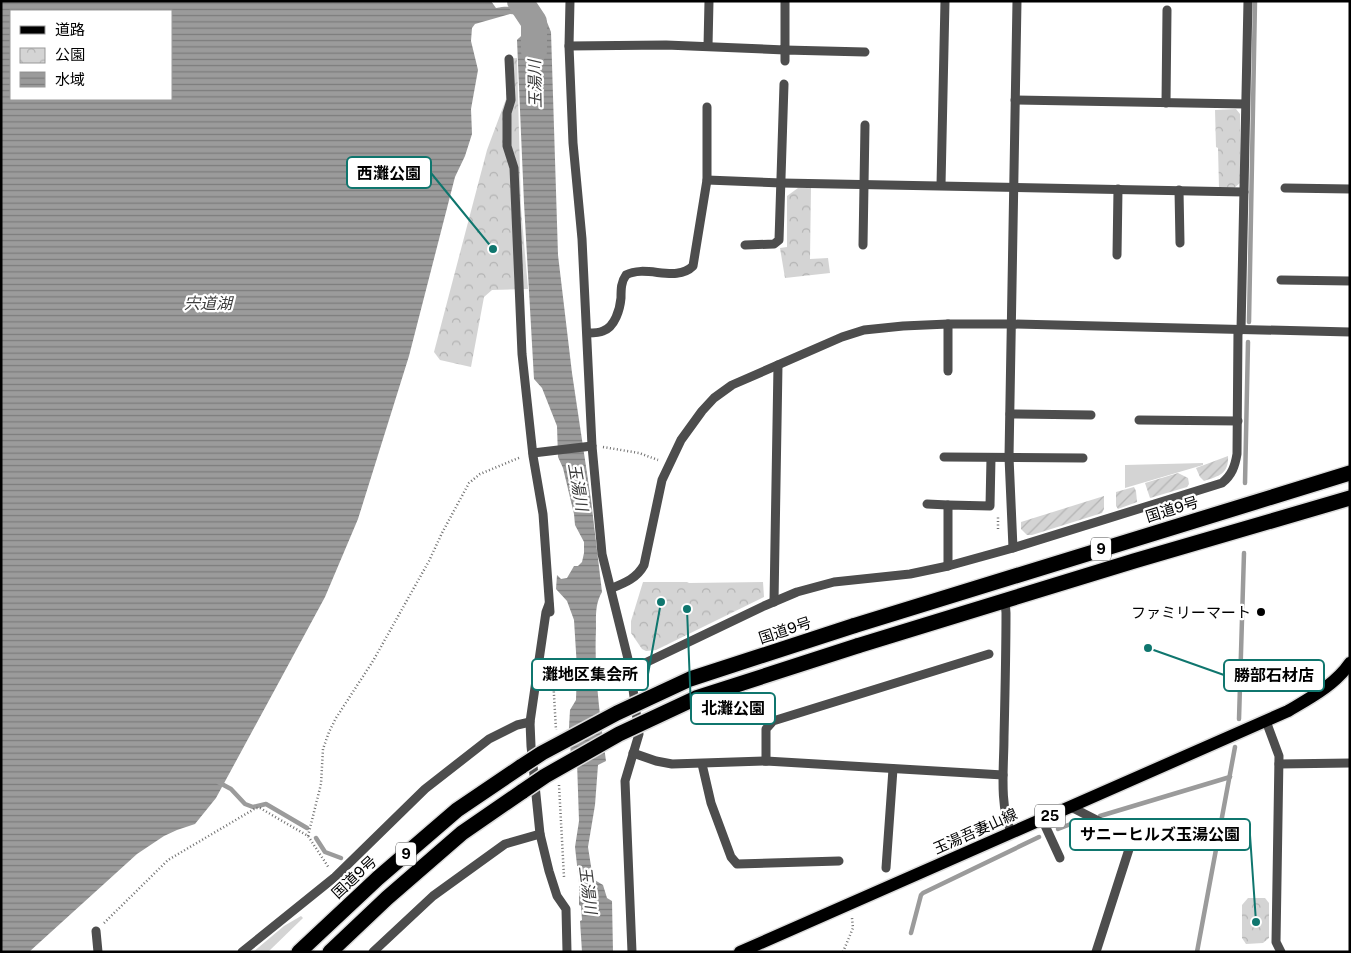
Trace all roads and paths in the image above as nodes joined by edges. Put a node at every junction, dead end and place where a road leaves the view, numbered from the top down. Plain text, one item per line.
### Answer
1 (570, 1) edge
2 (709, 1) edge
3 (785, 1) edge
4 (945, 1) edge
5 (1017, 1) edge
6 (1248, 1) edge
7 (1167, 10) dead end
8 (569, 46) junction
9 (708, 46) junction
10 (785, 50) junction
11 (866, 52) dead end
12 (508, 59) dead end
13 (785, 61) dead end
14 (784, 84) dead end
15 (1015, 100) junction
16 (1166, 103) junction
17 (1245, 104) junction
18 (707, 107) dead end
19 (865, 125) dead end
20 (707, 180) junction
21 (782, 183) junction
22 (864, 184) junction
23 (941, 185) junction
24 (1014, 187) junction
25 (1285, 188) dead end
26 (1118, 189) junction
27 (1350, 189) edge
28 (1180, 190) junction
29 (1244, 192) junction
30 (1180, 243) dead end
31 (745, 245) dead end
32 (863, 245) dead end
33 (1117, 255) dead end
34 (1282, 280) dead end
35 (1350, 281) edge
36 (948, 324) junction
37 (1011, 324) junction
38 (1240, 330) junction
39 (1350, 332) edge
40 (588, 333) junction
41 (778, 365) junction
42 (948, 371) dead end
43 (1010, 414) junction
44 (1091, 415) dead end
45 (1139, 420) dead end
46 (1238, 421) junction
47 (588, 446) junction
48 (534, 453) junction
49 (944, 457) dead end
50 (1009, 457) junction
51 (991, 458) junction
52 (1083, 458) dead end
53 (668, 464) junction
54 (1350, 473) edge
55 (1350, 498) edge
56 (927, 504) dead end
57 (948, 505) junction
58 (1013, 548) junction
59 (948, 566) junction
60 (612, 588) junction
61 (1005, 600) junction
62 (550, 601) junction
63 (774, 602) junction
64 (550, 612) dead end
65 (989, 654) dead end
66 (1350, 663) edge
67 (630, 668) junction
68 (1266, 721) junction
69 (530, 722) junction
70 (633, 753) junction
71 (766, 761) junction
72 (1350, 763) edge
73 (702, 764) junction
74 (1279, 764) junction
75 (893, 769) junction
76 (1003, 775) junction
77 (1071, 807) junction
78 (1042, 819) junction
79 (1012, 832) junction
80 (540, 834) junction
81 (308, 836) junction
82 (1060, 858) dead end
83 (839, 861) dead end
84 (886, 868) dead end
85 (335, 877) junction
86 (850, 916) dead end
87 (96, 931) joint
88 (98, 952) edge
89 (242, 952) edge
90 (299, 952) edge
91 (330, 952) edge
92 (373, 952) edge
93 (567, 952) edge
94 (632, 952) edge
95 (740, 952) edge
96 (843, 952) edge
97 (1096, 952) edge
98 (1281, 952) edge

1 - 8 street
2 - 9 street
3 - 10 street
4 - 23 street
5 - 15 street
6 - 17 street
7 - 16 street
8 - 9 street
8 - 40 street
9 - 10 street
10 - 11 street
10 - 13 street
12 - 48 street
14 - 21 street
15 - 16 street
15 - 24 street
16 - 17 street
17 - 29 street
18 - 20 street
19 - 22 street
20 - 21 street
20 - 40 street
21 - 22 street
21 - 31 street
22 - 23 street
22 - 32 street
23 - 24 street
24 - 26 street
24 - 37 street
25 - 27 street
26 - 28 street
26 - 33 street
28 - 29 street
28 - 30 street
29 - 38 street
34 - 35 street
36 - 37 street
36 - 41 street
36 - 42 street
37 - 38 street
37 - 43 street
38 - 39 street
38 - 46 street
40 - 47 street
41 - 53 street
41 - 63 street
43 - 44 street
43 - 50 street
45 - 46 street
46 - 58 street
47 - 48 street
47 - 53 path
47 - 60 street
48 - 62 street
48 - 81 path
49 - 51 street
50 - 51 street
50 - 52 street
50 - 58 street
51 - 57 street
53 - 60 street
54 - 90 highway, 国道9号 / 9, bridge
55 - 61 highway, 9
56 - 57 street
57 - 59 street
58 - 59 street
59 - 63 street
60 - 67 street
61 - 76 street
61 - 91 highway, 9, bridge
62 - 64 street
62 - 69 street
63 - 67 street
65 - 71 street
66 - 68 main road, 玉湯吾妻山線 / 25
67 - 70 street
68 - 74 street
68 - 77 main road, 玉湯吾妻山線 / 25
69 - 80 street
69 - 85 street
70 - 73 street
70 - 94 street
71 - 73 street
71 - 75 street
72 - 74 street
73 - 83 street
74 - 98 street
75 - 76 street
75 - 84 street
76 - 79 street
77 - 78 main road, 玉湯吾妻山線 / 25
77 - 97 street
78 - 79 main road, 玉湯吾妻山線 / 25
78 - 82 street
79 - 95 main road, 玉湯吾妻山線 / 25
80 - 92 street
80 - 93 street
81 - 85 path
81 - 87 path
85 - 89 street
86 - 96 path
87 - 88 street

